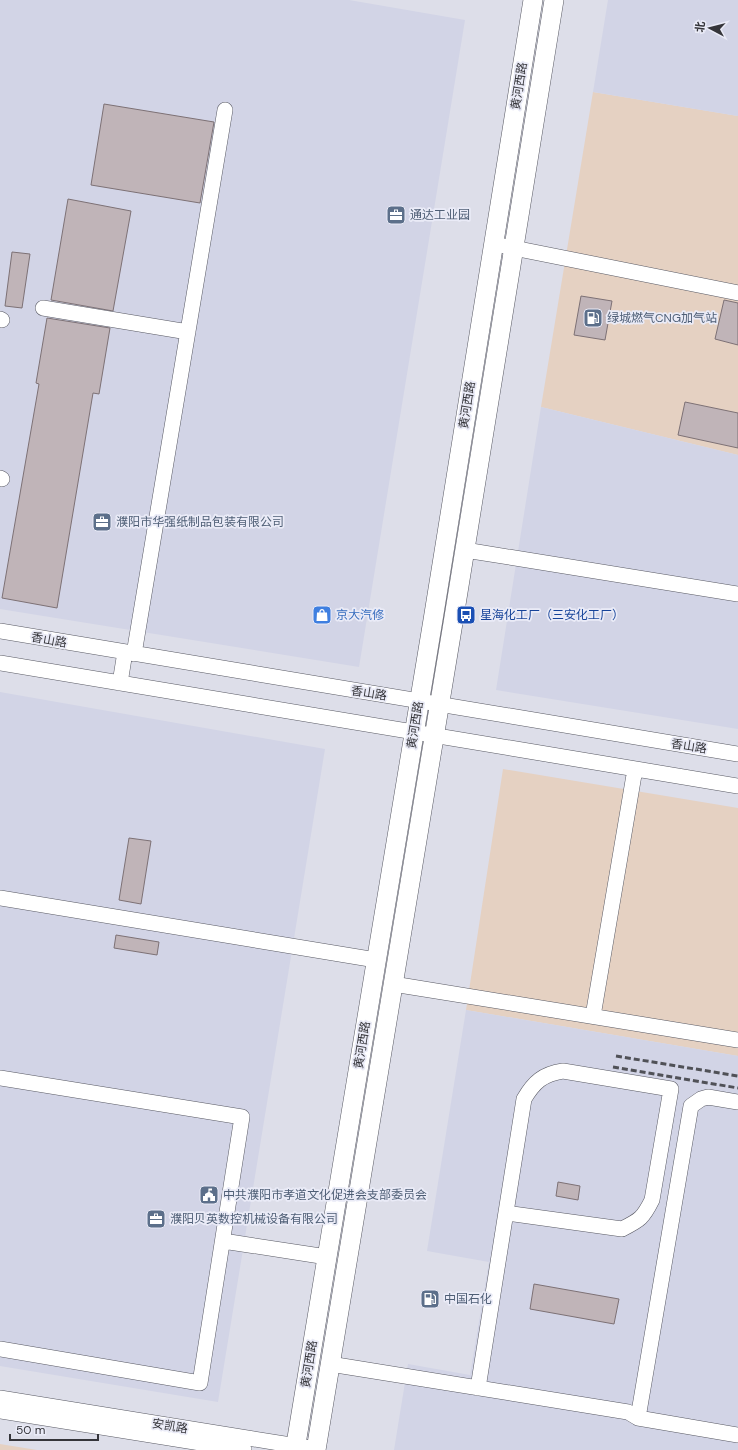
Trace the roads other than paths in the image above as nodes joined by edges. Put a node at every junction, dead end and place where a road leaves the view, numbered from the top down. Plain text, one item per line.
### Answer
1 (554, 0) edge
2 (529, 1) edge
3 (225, 110) dead end
4 (493, 244) junction
5 (514, 248) junction
6 (738, 293) edge
7 (43, 308) dead end
8 (188, 332) junction
9 (465, 550) junction
10 (738, 594) edge
11 (0, 631) edge
12 (129, 653) junction
13 (0, 663) edge
14 (120, 683) junction
15 (419, 702) junction
16 (440, 705) junction
17 (414, 732) junction
18 (435, 736) junction
19 (738, 754) edge
20 (635, 769) junction
21 (738, 786) edge
22 (0, 898) edge
23 (376, 960) junction
24 (393, 984) junction
25 (593, 1016) junction
26 (738, 1040) edge
27 (0, 1078) edge
28 (738, 1102) edge
29 (506, 1213) junction
30 (223, 1241) junction
31 (327, 1257) junction
32 (0, 1348) edge
33 (330, 1364) junction
34 (478, 1388) junction
35 (0, 1398) edge
36 (0, 1410) edge
37 (638, 1418) junction
38 (738, 1435) edge
39 (295, 1448) edge
40 (244, 1450) edge
41 (316, 1450) edge

1 - 5 main road, 黄河西路
2 - 4 main road, 黄河西路
3 - 8 street
4 - 5 street
4 - 15 main road, 黄河西路
5 - 6 street
5 - 9 main road, 黄河西路
7 - 8 street
8 - 12 street
9 - 10 street
9 - 16 main road, 黄河西路
11 - 12 street, 香山路
12 - 14 street
12 - 15 street, 香山路
13 - 14 street
14 - 17 street
15 - 16 street, 香山路
15 - 17 main road, 黄河西路
16 - 18 main road, 黄河西路
16 - 19 street, 香山路
17 - 18 street
17 - 23 main road, 黄河西路
18 - 20 street
18 - 24 main road, 黄河西路
20 - 21 street
20 - 25 street
22 - 23 street
23 - 31 main road, 黄河西路
24 - 25 street
24 - 33 main road, 黄河西路
25 - 26 street
27 - 30 street
28 - 37 street
29 - 29 street
29 - 34 street
30 - 31 street
30 - 32 street
31 - 39 main road, 黄河西路
33 - 34 street
33 - 41 main road, 黄河西路
34 - 37 street
35 - 39 street, 安凯路
36 - 40 street, 安凯路
37 - 38 street
39 - 41 street, 安凯路

